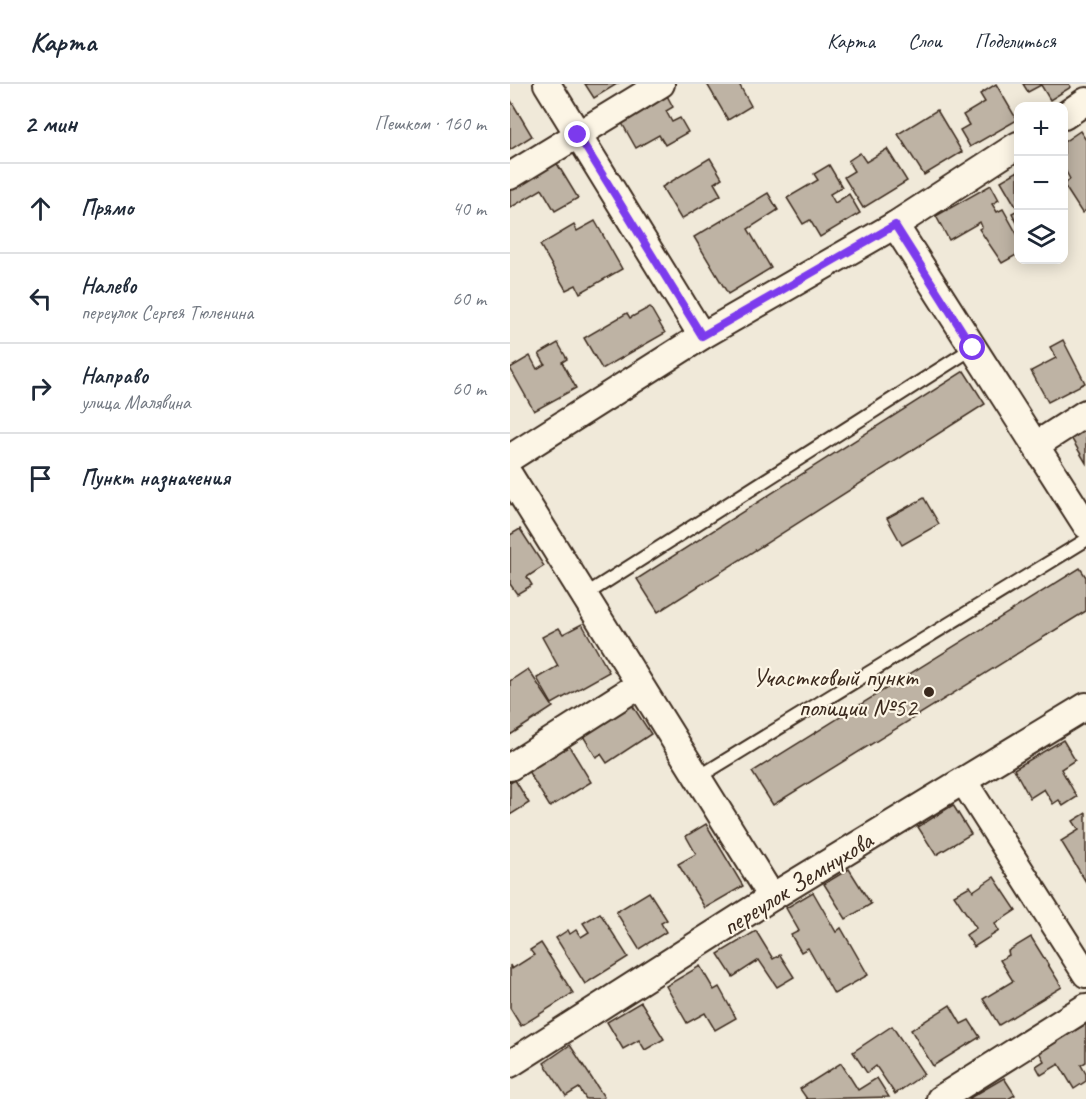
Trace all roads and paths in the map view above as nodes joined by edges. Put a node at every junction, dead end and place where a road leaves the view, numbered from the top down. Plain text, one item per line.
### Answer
1 (547, 84) edge
2 (661, 84) edge
3 (1086, 101) edge
4 (1068, 113) edge
5 (578, 135) junction
6 (1014, 148) edge
7 (510, 176) edge
8 (895, 225) junction
9 (702, 336) junction
10 (973, 348) junction
11 (1086, 412) edge
12 (1036, 445) junction
13 (510, 458) edge
14 (510, 476) edge
15 (1086, 525) edge
16 (1086, 540) edge
17 (585, 595) junction
18 (639, 685) junction
19 (1086, 706) edge
20 (510, 768) edge
21 (697, 778) junction
22 (964, 782) junction
23 (772, 897) junction
24 (1086, 974) edge
25 (1086, 1007) edge
26 (510, 1064) edge
27 (940, 1099) edge

1 - 5 street
2 - 5 street
3 - 4 street
5 - 7 street
5 - 9 street
6 - 8 street
8 - 9 street
8 - 10 street
9 - 13 street
10 - 12 street
10 - 17 lane
11 - 12 street
12 - 15 street
14 - 17 street
16 - 21 lane
17 - 18 street
18 - 20 street
18 - 21 street
19 - 22 street, переулок Земнухова
21 - 23 street
22 - 23 street, переулок Земнухова
22 - 24 street
23 - 26 street, переулок Земнухова
25 - 27 street

